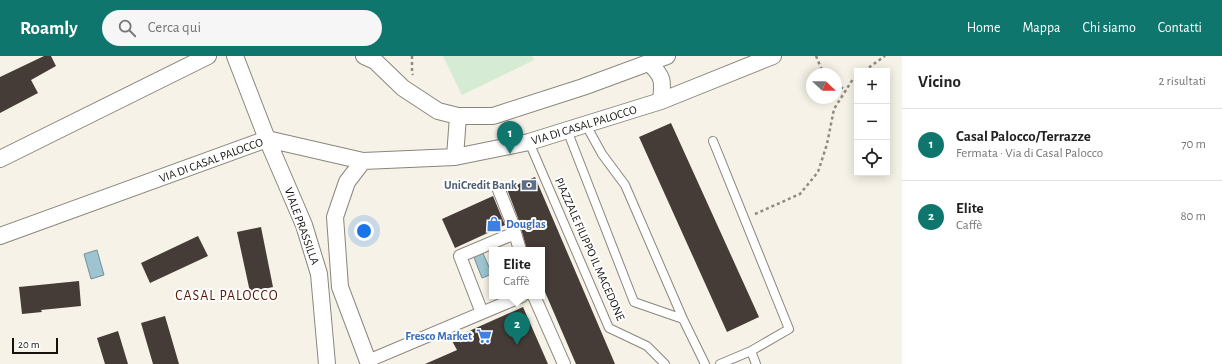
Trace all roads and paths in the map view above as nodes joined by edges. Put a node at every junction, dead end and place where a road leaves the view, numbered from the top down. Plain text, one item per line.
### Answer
1 (208, 56) edge
2 (235, 56) edge
3 (412, 56) edge
4 (667, 56) edge
5 (773, 56) edge
6 (816, 56) edge
7 (885, 56) edge
8 (372, 58) edge
9 (649, 63) junction
10 (821, 68) edge
11 (868, 68) edge
12 (416, 77) dead end
13 (854, 78) edge
14 (842, 87) edge
15 (846, 90) junction
16 (661, 101) junction
17 (458, 116) junction
18 (586, 125) junction
19 (567, 130) junction
20 (267, 139) junction
21 (713, 141) dead end
22 (529, 142) junction
23 (454, 157) junction
24 (0, 159) edge
25 (363, 161) junction
26 (499, 190) dead end
27 (744, 219) junction
28 (515, 233) junction
29 (0, 236) edge
30 (519, 247) edge
31 (515, 299) edge
32 (535, 299) edge
33 (482, 313) junction
34 (683, 319) junction
35 (751, 351) junction
36 (366, 363) edge
37 (327, 364) edge
38 (564, 364) edge
39 (665, 364) edge
40 (704, 364) edge
41 (720, 364) edge
42 (756, 364) edge

1 - 24 street
2 - 20 street, VIALE PRASSILLA
3 - 12 path
4 - 9 street
5 - 16 street, VIA DI CASAL PALOCCO
6 - 10 path
7 - 11 path
8 - 17 street
9 - 16 street
9 - 17 street
13 - 15 path
14 - 15 path
15 - 27 path
16 - 18 street, VIA DI CASAL PALOCCO
17 - 23 street
18 - 19 street, VIA DI CASAL PALOCCO
18 - 34 lane
19 - 22 street, VIA DI CASAL PALOCCO
19 - 34 lane, PIAZZALE FILIPPO IL MACEDONE
20 - 25 street, VIA DI CASAL PALOCCO
20 - 29 street, VIA DI CASAL PALOCCO
20 - 37 street, VIALE PRASSILLA
21 - 27 lane
22 - 23 street, VIA DI CASAL PALOCCO
22 - 39 lane, PIAZZALE FILIPPO IL MACEDONE
23 - 25 street, VIA DI CASAL PALOCCO
25 - 36 street, VIALE PRASSILLA
26 - 28 street
27 - 35 lane
28 - 30 street
28 - 33 street
31 - 33 street
32 - 38 street
33 - 36 street
34 - 40 lane
35 - 41 lane
35 - 42 lane

